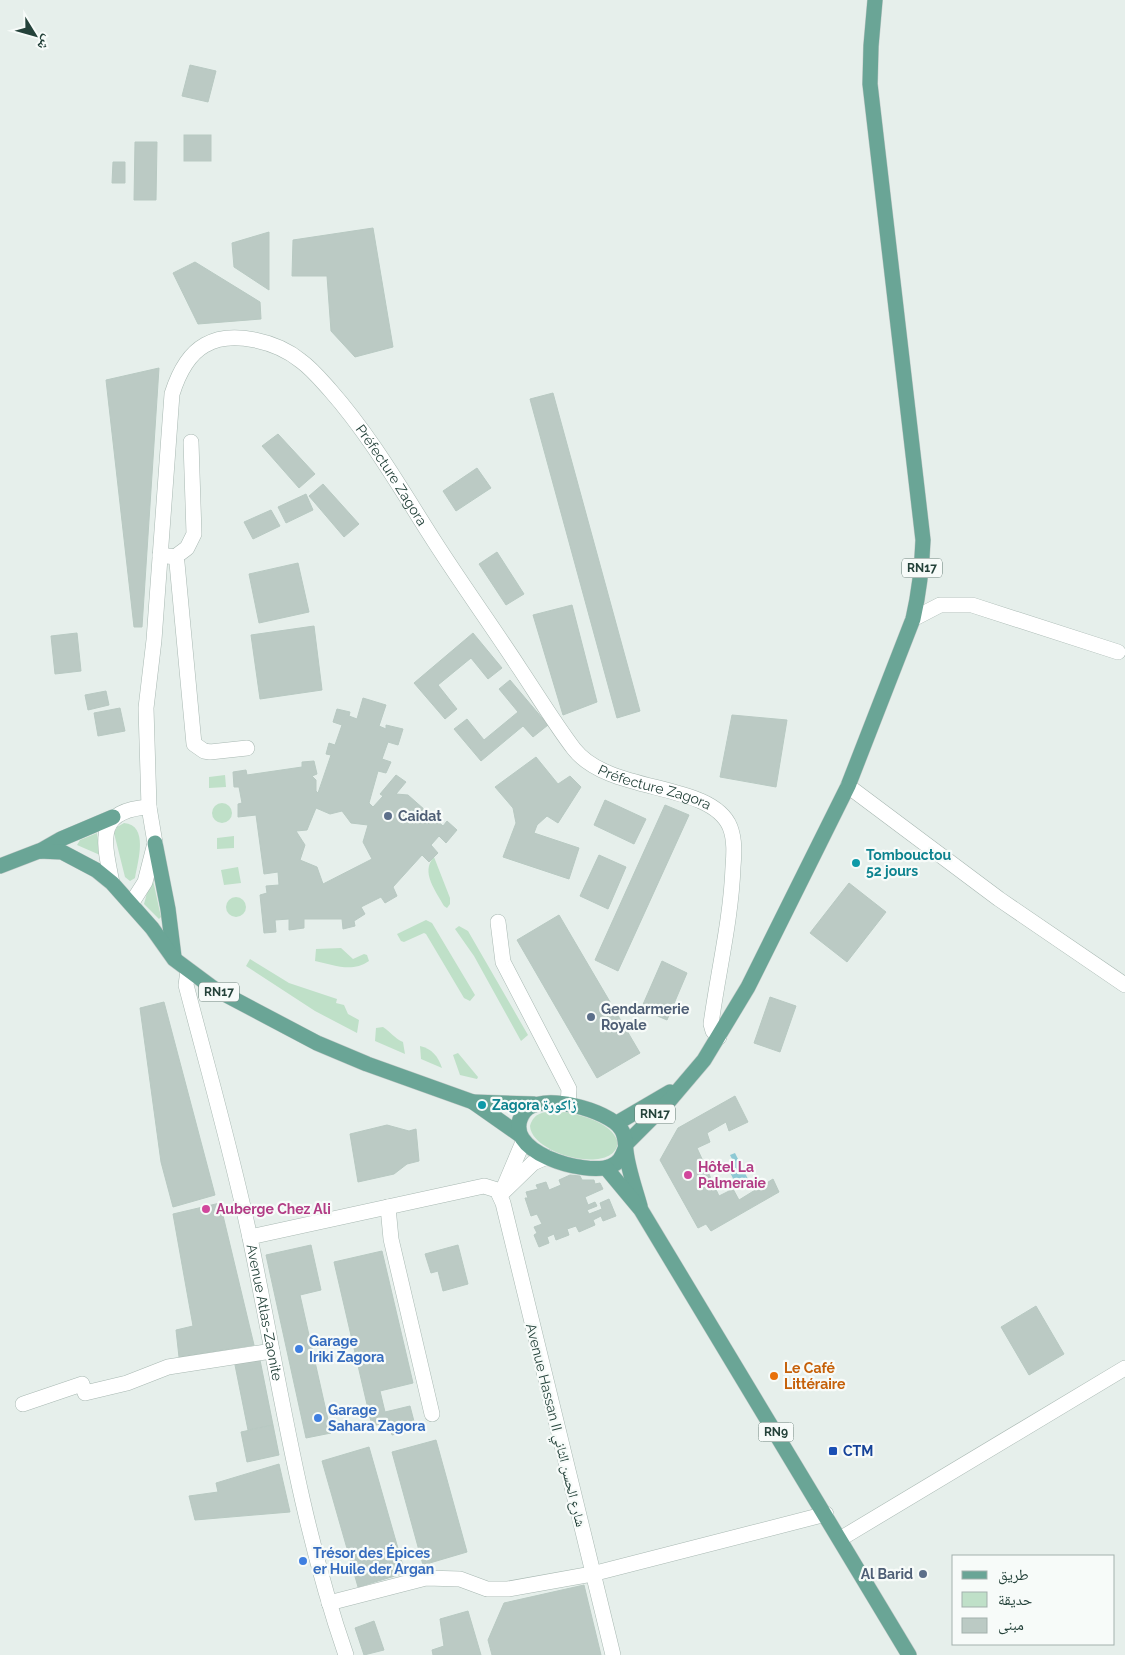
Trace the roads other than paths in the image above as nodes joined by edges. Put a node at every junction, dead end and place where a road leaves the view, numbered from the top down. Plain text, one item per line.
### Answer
1 (876, 0) edge
2 (190, 442) dead end
3 (160, 555) junction
4 (175, 557) junction
5 (913, 619) junction
6 (1118, 652) dead end
7 (247, 748) dead end
8 (848, 786) junction
9 (149, 807) junction
10 (113, 817) junction
11 (154, 843) junction
12 (39, 852) junction
13 (0, 866) edge
14 (112, 883) junction
15 (131, 904) junction
16 (498, 922) dead end
17 (174, 959) junction
18 (188, 971) junction
19 (1125, 985) edge
20 (719, 1037) junction
21 (685, 1084) junction
22 (473, 1102) junction
23 (534, 1104) junction
24 (568, 1104) junction
25 (616, 1123) junction
26 (522, 1138) junction
27 (625, 1147) junction
28 (547, 1157) junction
29 (606, 1168) junction
30 (500, 1195) junction
31 (388, 1207) junction
32 (641, 1210) junction
33 (250, 1237) junction
34 (272, 1351) junction
35 (1125, 1368) edge
36 (23, 1404) dead end
37 (432, 1414) dead end
38 (826, 1514) junction
39 (840, 1539) junction
40 (592, 1574) junction
41 (329, 1603) junction
42 (346, 1655) edge
43 (613, 1655) edge
44 (909, 1655) edge

1 - 5 main road, RN17
2 - 4 street
3 - 4 street
3 - 9 street, Préfecture Zagora
3 - 20 street, Préfecture Zagora
4 - 7 street
5 - 6 street
5 - 8 main road, RN17
8 - 19 street
8 - 20 main road, RN17
9 - 10 street
9 - 11 street, Préfecture Zagora
10 - 12 main road
10 - 14 street
11 - 15 street
11 - 17 main road
12 - 13 main road, RN17
12 - 14 main road, RN17
14 - 15 main road, RN17
15 - 17 main road, RN17
16 - 24 street
17 - 18 main road, RN17
18 - 22 main road, RN17
18 - 33 street, Avenue Atlas-Zaonite
20 - 21 main road, RN17
21 - 25 main road, RN17
21 - 27 main road, RN17
22 - 23 main road, RN17
22 - 26 main road, RN17
23 - 24 main road, RN17
23 - 26 main road
24 - 25 main road, RN17
25 - 27 main road, RN17
26 - 28 main road, RN17
26 - 30 street
27 - 29 main road, RN17
27 - 32 main road, RN9
28 - 29 main road, RN17
28 - 30 street
29 - 32 main road, RN9
30 - 31 street
30 - 40 street, Avenue Hassan II شارع الحسن الثاني
31 - 33 street
31 - 37 street
32 - 38 main road, RN9
33 - 34 street, Avenue Atlas-Zaonite
34 - 36 street
34 - 41 street, Avenue Atlas-Zaonite
35 - 39 street
38 - 39 main road, RN9
38 - 40 street
39 - 44 main road, RN9
40 - 41 street
40 - 43 street, Avenue Hassan II شارع الحسن الثاني
41 - 42 street, Avenue Atlas-Zaonite

